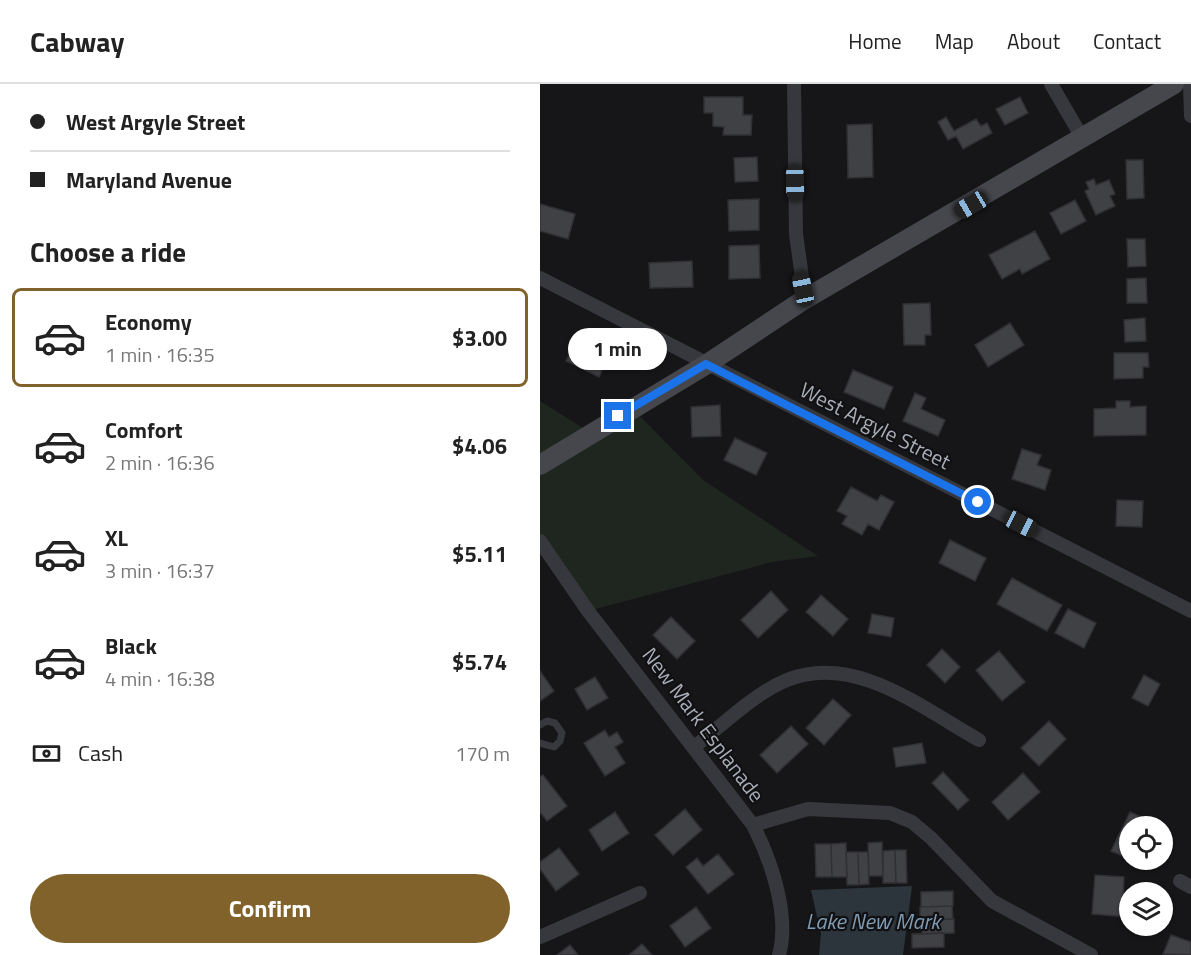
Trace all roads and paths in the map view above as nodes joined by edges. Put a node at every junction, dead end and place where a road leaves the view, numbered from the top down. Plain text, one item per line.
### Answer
1 (794, 84) edge
2 (1051, 84) edge
3 (1174, 84) edge
4 (1190, 84) edge
5 (1191, 116) edge
6 (1083, 139) junction
7 (540, 278) edge
8 (805, 299) junction
9 (706, 364) junction
10 (540, 465) edge
11 (540, 541) edge
12 (1191, 611) edge
13 (540, 725) edge
14 (979, 740) dead end
15 (540, 743) edge
16 (694, 747) junction
17 (753, 825) junction
18 (640, 893) dead end
19 (540, 937) edge
20 (779, 955) edge
21 (1091, 955) edge

1 - 8 street
2 - 6 street
3 - 6 main road
4 - 5 street
6 - 8 main road
7 - 9 street, West Argyle Street
8 - 9 main road
9 - 10 main road
9 - 12 street, West Argyle Street
11 - 16 street, New Mark Esplanade
13 - 15 lane
14 - 16 street
16 - 17 street, New Mark Esplanade
17 - 20 street, New Mark Esplanade
17 - 21 street
18 - 19 street

